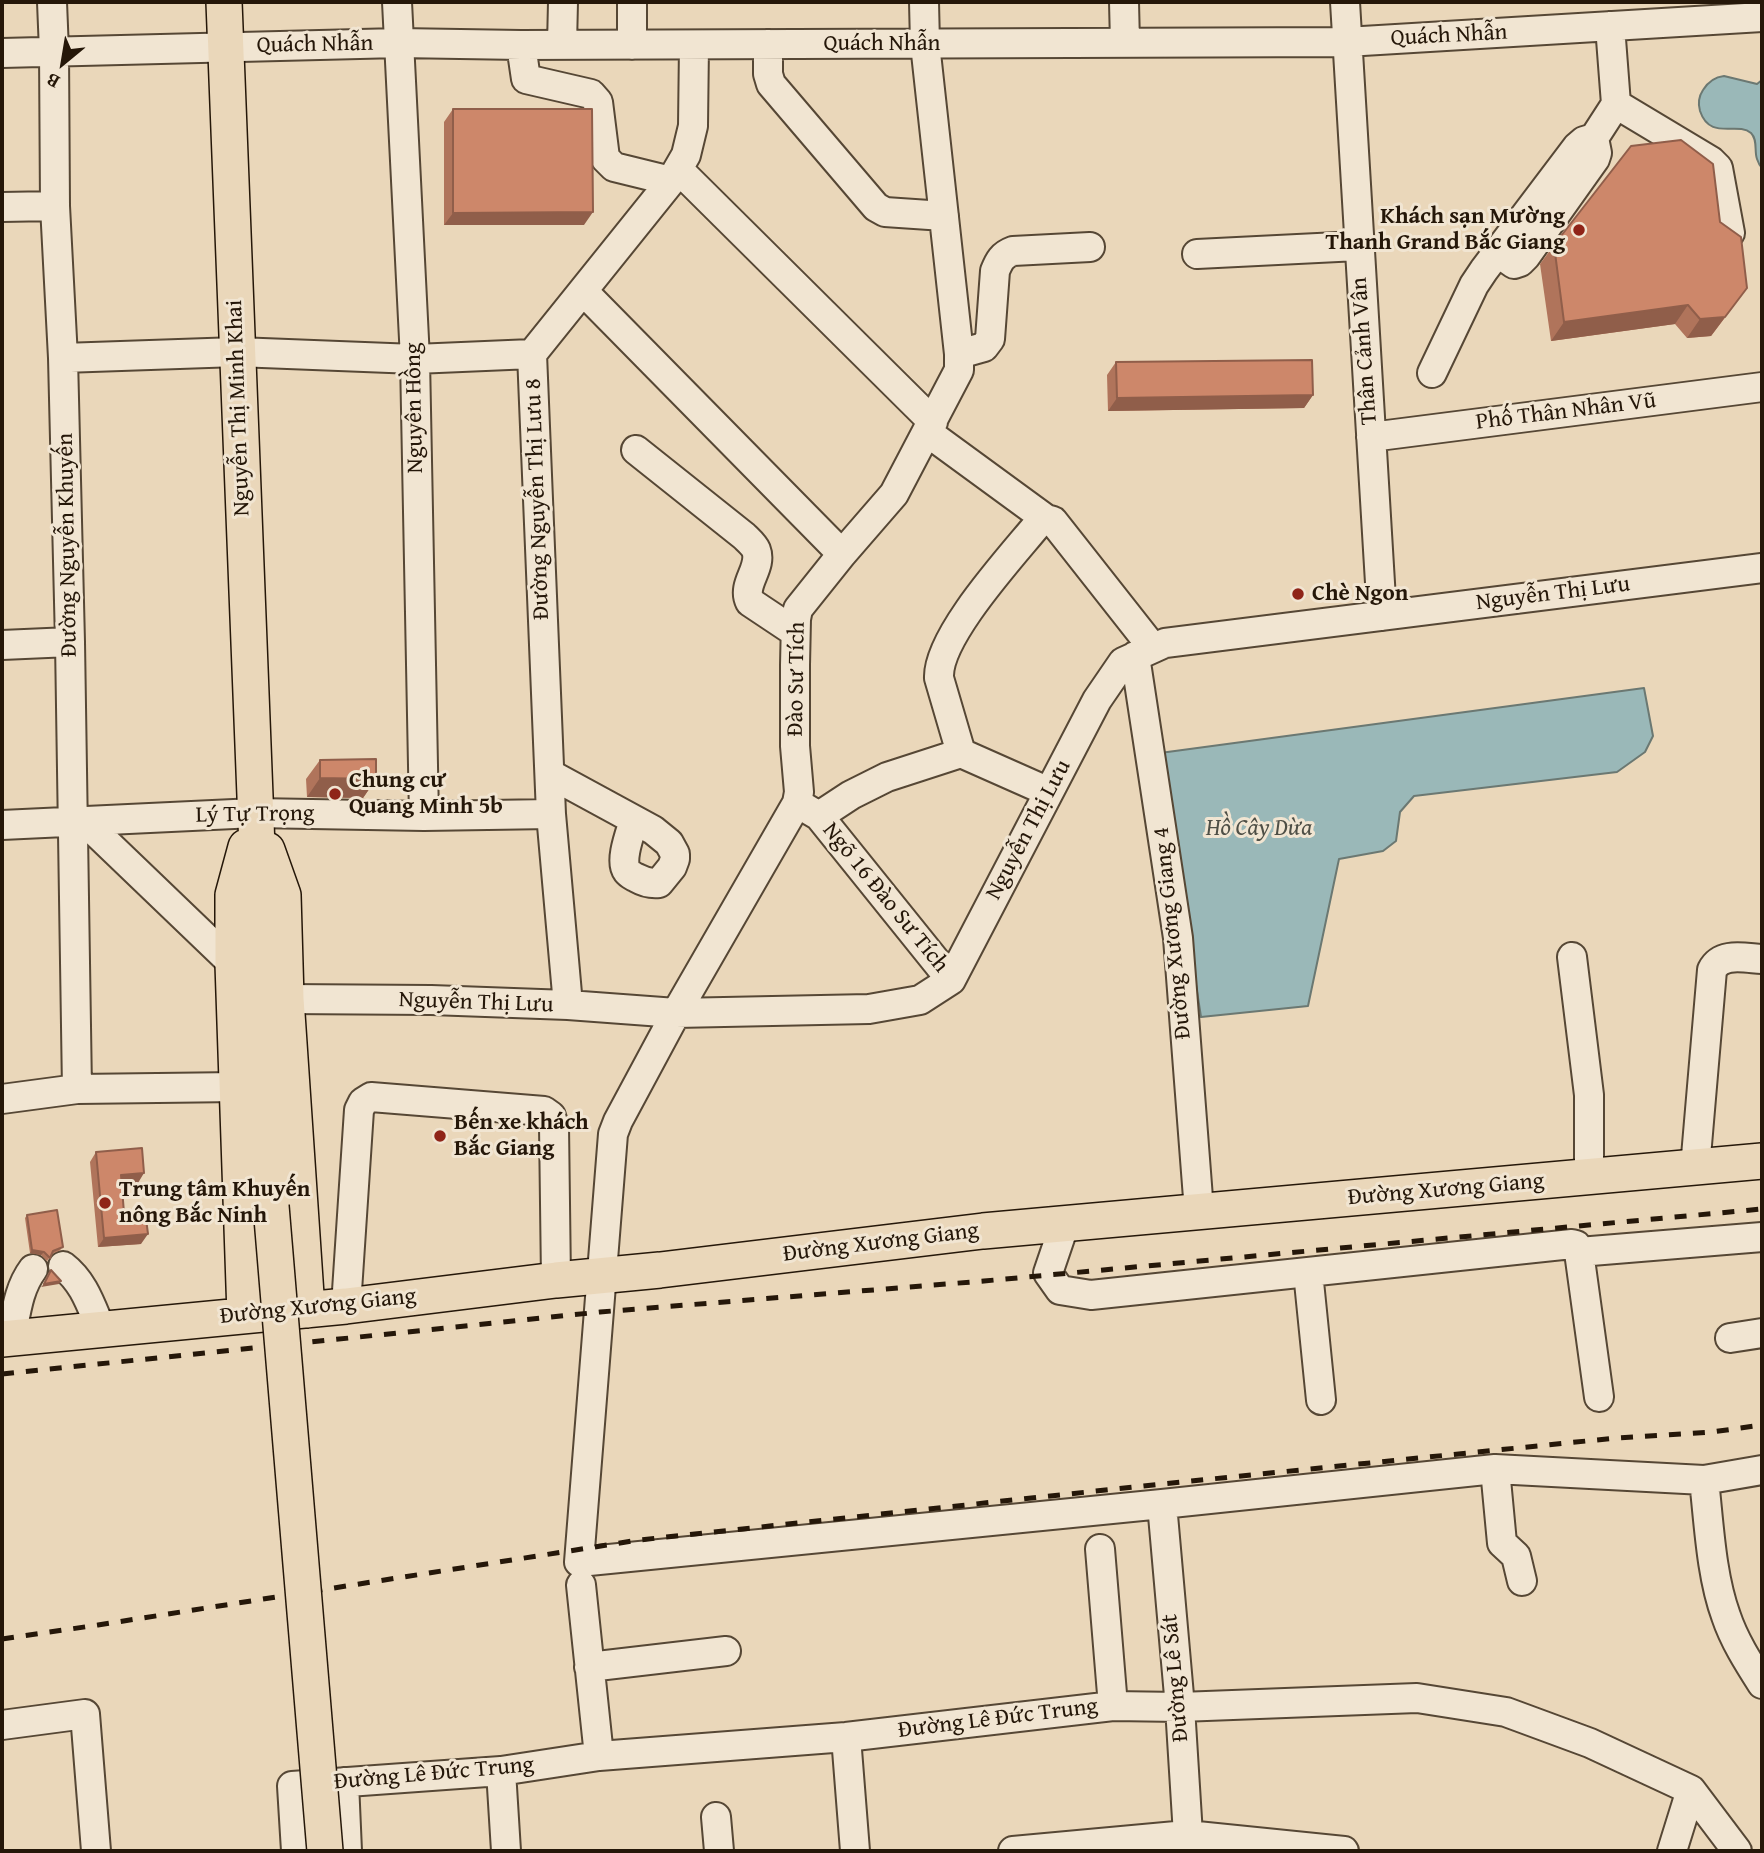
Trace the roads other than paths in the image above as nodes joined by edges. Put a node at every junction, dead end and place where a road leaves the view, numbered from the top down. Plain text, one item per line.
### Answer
1 (52, 2) edge
2 (224, 2) edge
3 (397, 2) edge
4 (563, 2) edge
5 (632, 2) edge
6 (924, 2) edge
7 (1124, 2) edge
8 (1345, 2) edge
9 (1641, 13) edge
10 (1762, 17) edge
11 (1610, 26) junction
12 (1346, 42) junction
13 (399, 43) junction
14 (1125, 43) junction
15 (768, 44) junction
16 (925, 44) junction
17 (521, 45) junction
18 (562, 45) junction
19 (632, 45) junction
20 (694, 45) junction
21 (225, 47) junction
22 (54, 51) junction
23 (2, 53) edge
24 (1616, 104) junction
25 (674, 175) junction
26 (55, 205) junction
27 (2, 207) edge
28 (944, 216) junction
29 (1730, 233) edge
30 (1359, 246) junction
31 (1090, 247) dead end
32 (1197, 254) dead end
33 (583, 291) junction
34 (237, 352) junction
35 (532, 354) junction
36 (959, 354) junction
37 (64, 358) junction
38 (415, 359) junction
39 (1432, 373) dead end
40 (1762, 387) edge
41 (930, 427) junction
42 (1371, 437) junction
43 (636, 450) dead end
44 (1046, 519) junction
45 (842, 554) junction
46 (1762, 568) edge
47 (1382, 616) junction
48 (795, 632) junction
49 (70, 642) junction
50 (2, 645) edge
51 (1144, 652) junction
52 (961, 753) junction
53 (550, 774) junction
54 (1049, 792) junction
55 (808, 809) junction
56 (255, 813) junction
57 (551, 814) junction
58 (424, 816) junction
59 (634, 820) dead end
60 (78, 821) junction
61 (2, 825) edge
62 (1572, 957) dead end
63 (1762, 959) edge
64 (233, 964) junction
65 (951, 980) junction
66 (286, 999) junction
67 (568, 1005) junction
68 (676, 1013) junction
69 (238, 1087) junction
70 (77, 1090) junction
71 (2, 1099) edge
72 (1762, 1161) edge
73 (1695, 1168) junction
74 (1588, 1177) junction
75 (1199, 1211) junction
76 (1065, 1223) junction
77 (1762, 1237) edge
78 (1579, 1252) junction
79 (63, 1266) dead end
80 (33, 1269) dead end
81 (1308, 1272) junction
82 (601, 1276) junction
83 (556, 1280) junction
84 (346, 1306) junction
85 (307, 1310) junction
86 (245, 1315) junction
87 (101, 1329) junction
88 (1762, 1334) edge
89 (1730, 1338) dead end
90 (6, 1339) edge
91 (1599, 1397) dead end
92 (1321, 1400) dead end
93 (1495, 1469) junction
94 (1762, 1470) edge
95 (1704, 1480) junction
96 (1162, 1504) junction
97 (1100, 1549) dead end
98 (1522, 1581) dead end
99 (582, 1585) dead end
100 (726, 1651) dead end
101 (589, 1667) junction
102 (1762, 1684) edge
103 (1112, 1706) junction
104 (1180, 1707) junction
105 (2, 1725) edge
106 (846, 1737) junction
107 (599, 1756) junction
108 (501, 1771) junction
109 (344, 1782) junction
110 (1690, 1790) junction
111 (716, 1817) dead end
112 (1188, 1843) edge
113 (96, 1851) edge
114 (296, 1851) edge
115 (326, 1851) edge
116 (347, 1851) edge
117 (506, 1851) edge
118 (719, 1851) edge
119 (855, 1851) edge
120 (1013, 1851) edge
121 (1344, 1851) edge
122 (1672, 1851) edge
123 (1737, 1851) edge

1 - 22 street, Đường Nguyễn Khuyến
2 - 21 main road, Nguyễn Thị Minh Khai
3 - 13 street, Nguyên Hồng
4 - 18 street
5 - 19 street
6 - 16 street, Đào Sư Tích
7 - 14 street
8 - 12 street, Thân Cảnh Vân
9 - 10 street, Quách Nhẫn
9 - 11 street, Quách Nhẫn
11 - 12 street, Quách Nhẫn
11 - 24 street
12 - 14 street, Quách Nhẫn
12 - 30 street, Thân Cảnh Vân
13 - 17 street, Quách Nhẫn
13 - 21 street, Quách Nhẫn
13 - 38 street, Nguyên Hồng
14 - 16 street, Quách Nhẫn
15 - 16 street, Quách Nhẫn
15 - 20 street, Quách Nhẫn
15 - 28 street
16 - 28 street, Đào Sư Tích
17 - 18 street, Quách Nhẫn
17 - 25 street
18 - 19 street, Quách Nhẫn
19 - 20 street, Quách Nhẫn
20 - 25 street, Đường Nguyễn Thị Lưu 8
21 - 22 street, Quách Nhẫn
21 - 34 main road, Nguyễn Thị Minh Khai
22 - 23 street, Quách Nhẫn
22 - 26 street, Đường Nguyễn Khuyến
24 - 29 street
24 - 39 street
25 - 33 street, Đường Nguyễn Thị Lưu 8
25 - 41 street
26 - 27 street
26 - 37 street, Đường Nguyễn Khuyến
28 - 36 street, Đào Sư Tích
30 - 32 street
30 - 42 street, Thân Cảnh Vân
31 - 36 street
33 - 35 street, Đường Nguyễn Thị Lưu 8
33 - 45 street
34 - 37 street
34 - 38 street
34 - 56 main road, Nguyễn Thị Minh Khai
35 - 38 street
35 - 53 street, Đường Nguyễn Thị Lưu 8
36 - 41 street, Đào Sư Tích
37 - 49 street, Đường Nguyễn Khuyến
38 - 58 street, Nguyên Hồng
40 - 42 street, Phố Thân Nhân Vũ
41 - 44 street
41 - 45 street, Đào Sư Tích
42 - 47 street, Thân Cảnh Vân
43 - 48 street
44 - 51 street
44 - 52 street
45 - 48 street, Đào Sư Tích
46 - 47 street, Nguyễn Thị Lưu
47 - 51 street, Nguyễn Thị Lưu
48 - 55 street, Đào Sư Tích
49 - 50 street
49 - 60 street, Đường Nguyễn Khuyến
51 - 54 street, Nguyễn Thị Lưu
51 - 75 street, Đường Xương Giang 4
52 - 54 street
52 - 55 street
53 - 57 street, Đường Nguyễn Thị Lưu 8
53 - 59 street
54 - 65 street, Nguyễn Thị Lưu
55 - 65 street, Ngõ 16 Đào Sư Tích
55 - 68 street, Đào Sư Tích
56 - 58 street, Lý Tự Trọng
56 - 60 street, Lý Tự Trọng
56 - 64 main road
56 - 66 main road
56 - 115 main road, Nguyễn Thị Minh Khai, bridge
57 - 58 street, Lý Tự Trọng
57 - 67 street, Đường Nguyễn Thị Lưu 8
60 - 61 street, Lý Tự Trọng
60 - 64 street
60 - 70 street, Đường Nguyễn Khuyến
62 - 74 street
63 - 73 street
64 - 69 main road
65 - 68 street, Nguyễn Thị Lưu
66 - 67 street, Nguyễn Thị Lưu
66 - 85 main road
67 - 68 street, Nguyễn Thị Lưu
68 - 82 street, Đào Sư Tích
69 - 70 street
69 - 86 main road
70 - 71 street
72 - 73 main road, Đường Xương Giang
73 - 74 main road, Đường Xương Giang
74 - 75 main road, Đường Xương Giang
75 - 76 main road, Đường Xương Giang
76 - 81 street
76 - 82 main road, Đường Xương Giang
77 - 78 street
78 - 81 street
78 - 91 street
79 - 87 street
80 - 90 street
81 - 92 street
82 - 83 main road, Đường Xương Giang
82 - 96 street, Đào Sư Tích
83 - 84 main road, Đường Xương Giang
83 - 84 street
84 - 85 main road, Đường Xương Giang
85 - 86 main road, Đường Xương Giang
86 - 87 main road, Đường Xương Giang
87 - 90 main road, Đường Xương Giang
88 - 89 street
93 - 95 street
93 - 96 street
93 - 98 street
94 - 95 street
95 - 102 street
96 - 104 street, Đường Lê Sát
97 - 103 street
99 - 101 street
100 - 101 street
101 - 107 street
103 - 104 street, Đường Lê Đức Trung
103 - 106 street, Đường Lê Đức Trung
104 - 110 street, Đường Lê Đức Trung
104 - 112 street, Đường Lê Sát
105 - 113 street
106 - 107 street, Đường Lê Đức Trung
106 - 119 street
107 - 108 street, Đường Lê Đức Trung
108 - 109 street, Đường Lê Đức Trung
108 - 117 street
109 - 114 street, Đường Lê Đức Trung
109 - 116 street
110 - 122 street
110 - 123 street
111 - 118 street
112 - 120 street
112 - 121 street

